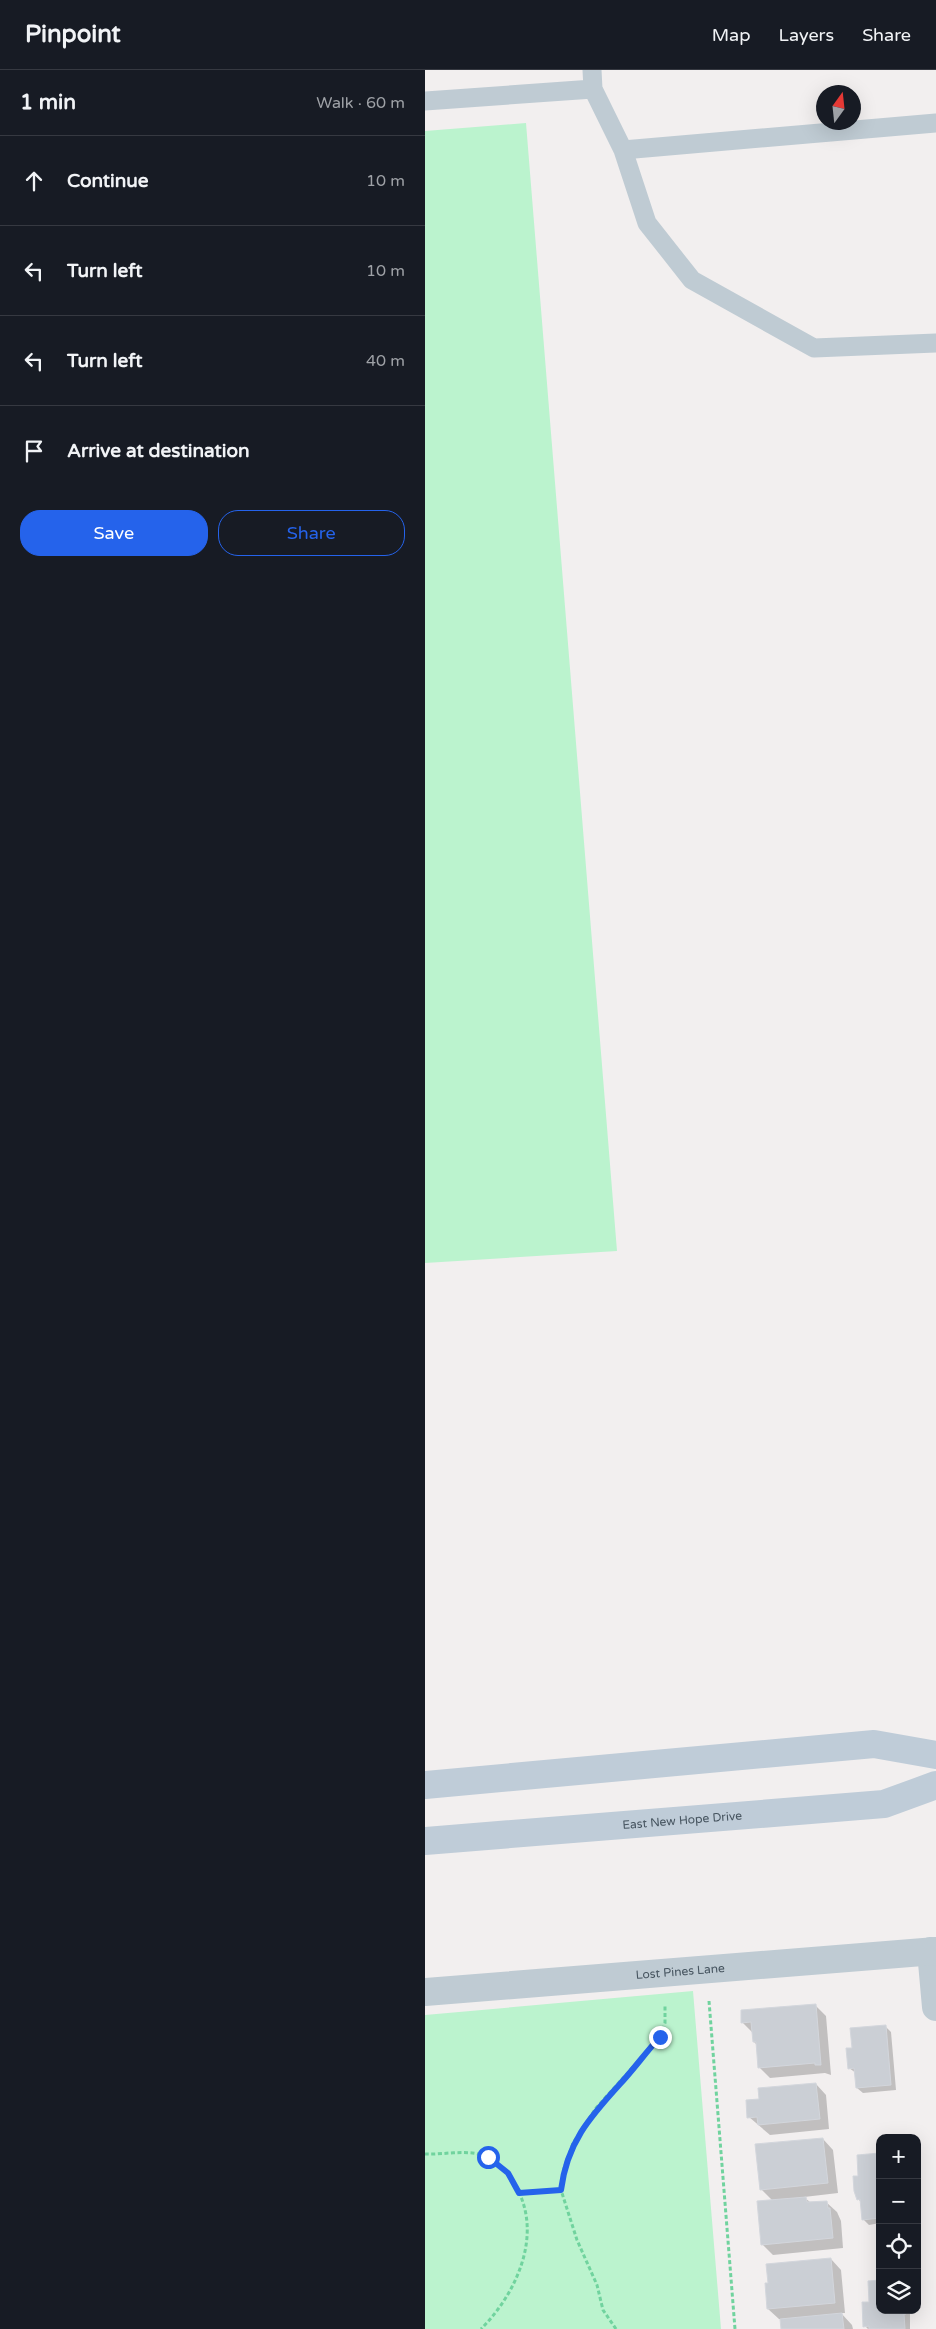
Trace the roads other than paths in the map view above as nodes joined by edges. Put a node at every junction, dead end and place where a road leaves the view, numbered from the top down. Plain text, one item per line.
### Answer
1 (593, 79) edge
2 (425, 101) edge
3 (936, 123) edge
4 (623, 150) junction
5 (936, 343) edge
6 (936, 1755) edge
7 (425, 1785) edge
8 (936, 1785) edge
9 (425, 1841) edge
10 (934, 1951) edge
11 (425, 1992) edge
12 (936, 2007) edge

1 - 2 lane
1 - 4 lane
3 - 4 lane
4 - 5 lane
6 - 7 main road
8 - 9 main road, East New Hope Drive
10 - 11 street, Lost Pines Lane
10 - 12 street

